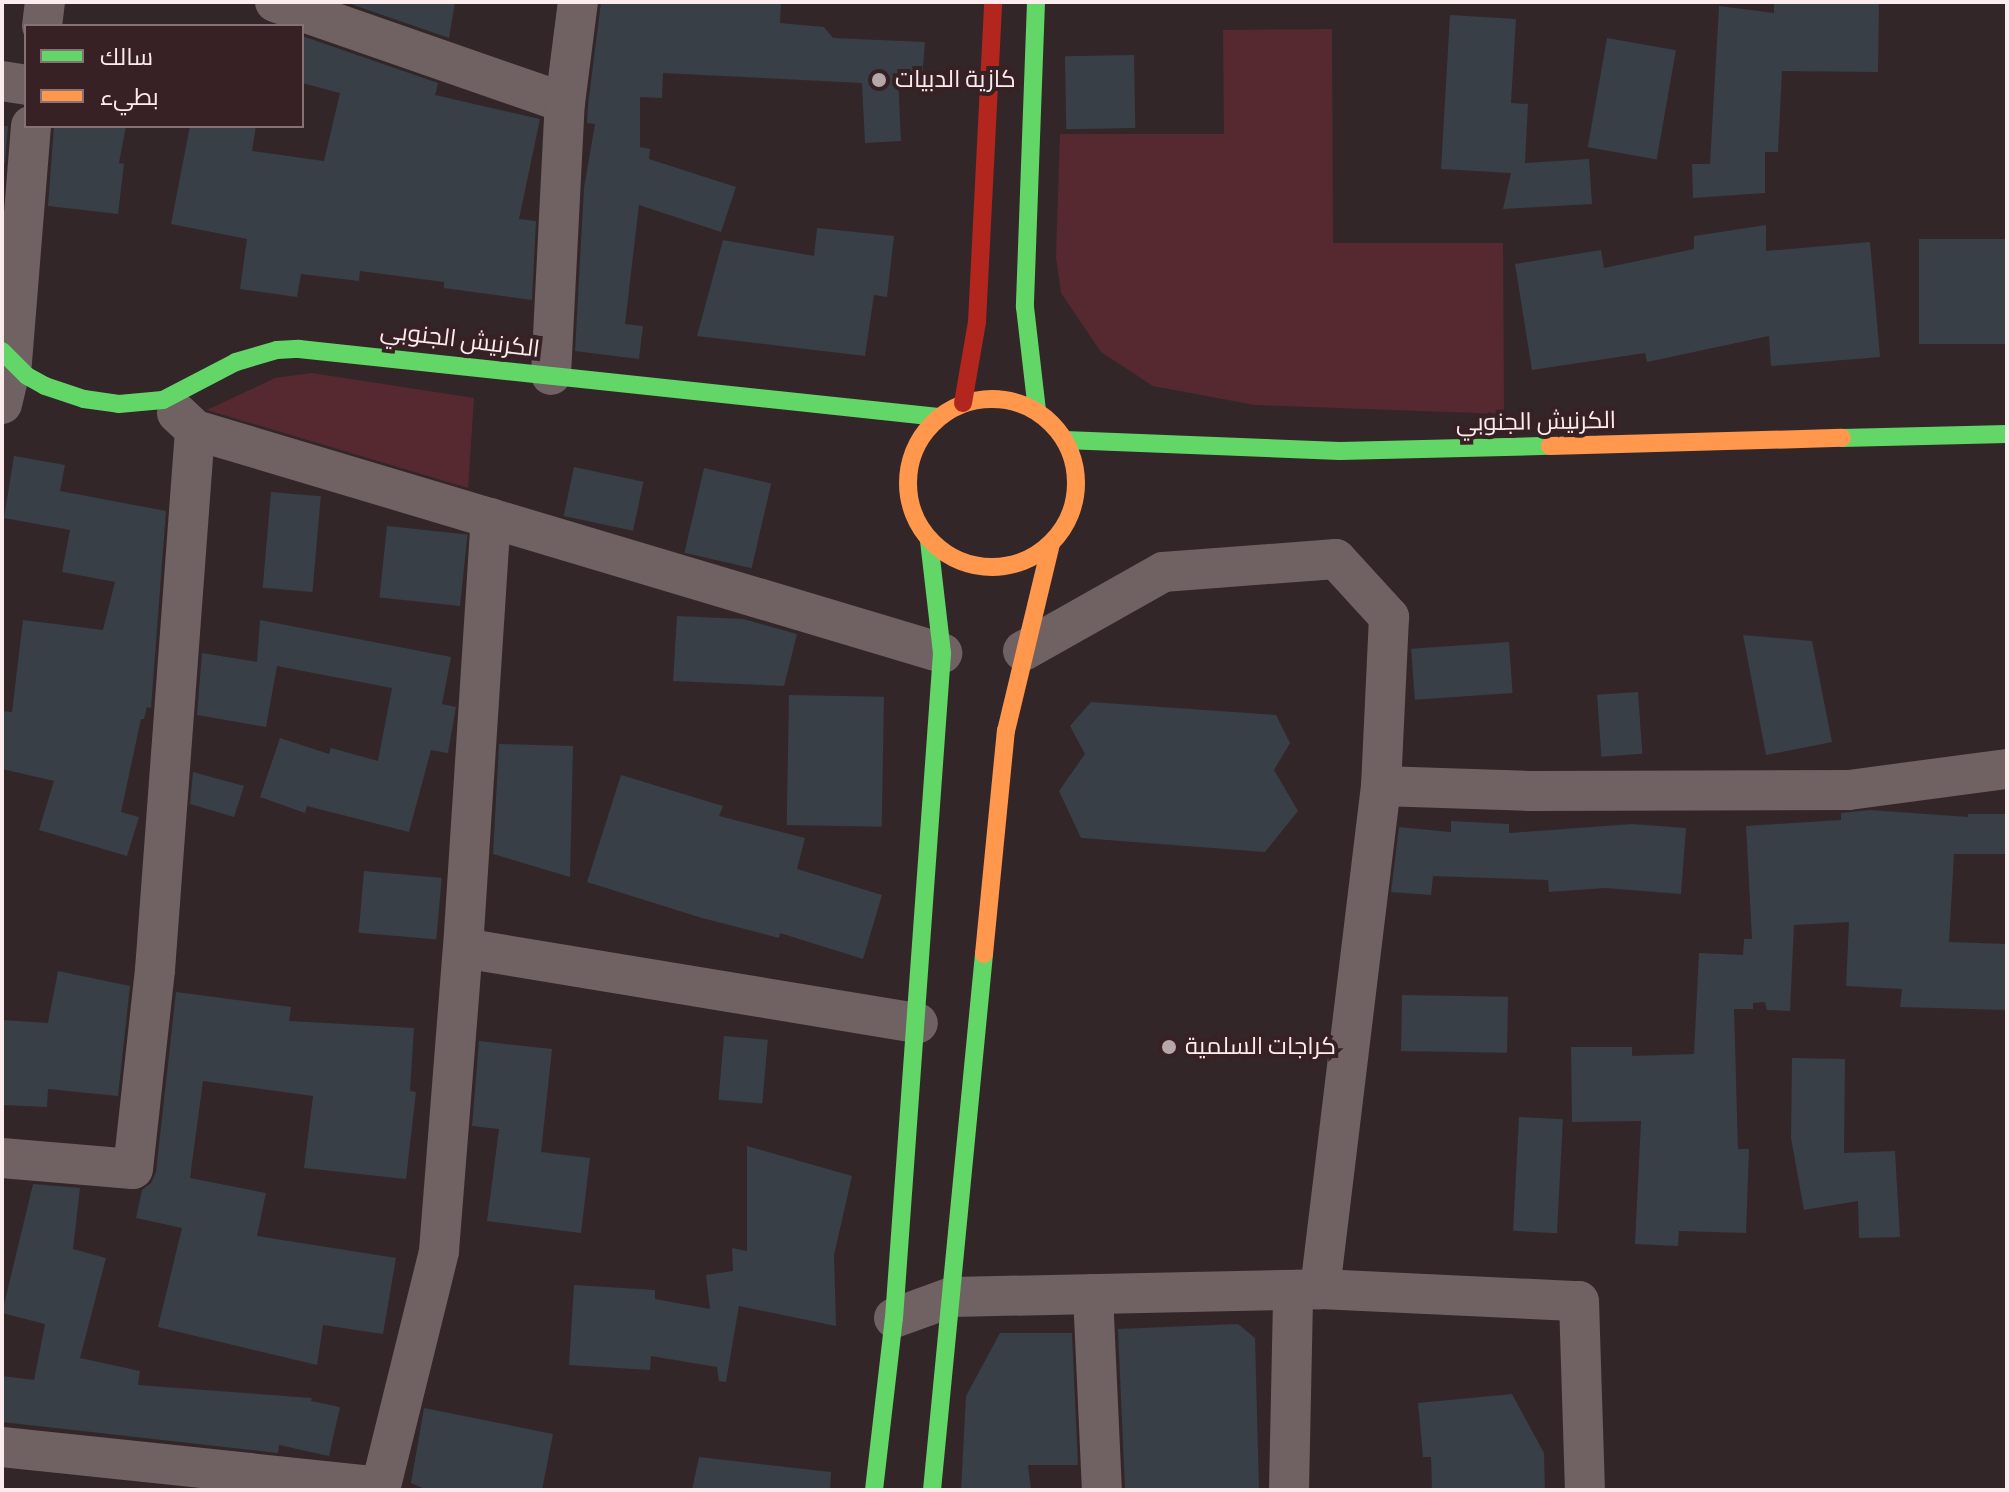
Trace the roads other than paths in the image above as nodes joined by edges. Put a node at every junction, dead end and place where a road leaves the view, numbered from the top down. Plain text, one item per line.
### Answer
1 (45, 2) edge
2 (275, 2) edge
3 (578, 2) edge
4 (993, 2) edge
5 (1036, 2) edge
6 (42, 24) edge
7 (2, 81) edge
8 (24, 85) edge
9 (565, 103) junction
10 (31, 128) edge
11 (5, 360) edge
12 (551, 375) junction
13 (163, 400) junction
14 (963, 403) junction
15 (2, 404) edge
16 (1037, 410) junction
17 (938, 417) junction
18 (195, 430) junction
19 (2007, 434) edge
20 (1065, 440) junction
21 (491, 518) junction
22 (929, 541) junction
23 (1051, 544) junction
24 (1023, 651) junction
25 (942, 653) junction
26 (2007, 769) edge
27 (1381, 786) junction
28 (463, 948) junction
29 (918, 1023) junction
30 (2, 1158) edge
31 (1306, 1290) junction
32 (1093, 1294) junction
33 (952, 1297) junction
34 (894, 1318) junction
35 (2, 1447) edge
36 (381, 1488) edge
37 (874, 1490) edge
38 (932, 1490) edge
39 (1102, 1490) edge
40 (1289, 1490) edge
41 (1585, 1490) edge

1 - 6 street
2 - 9 street
3 - 9 street
4 - 14 main road
5 - 16 main road
7 - 8 street
9 - 12 street
10 - 11 street
11 - 13 main road, الكرنيش الجنوبي
11 - 15 street
12 - 13 main road, الكرنيش الجنوبي
12 - 17 main road, الكرنيش الجنوبي
13 - 18 street
14 - 16 main road
14 - 17 main road
16 - 20 main road
17 - 22 main road
18 - 21 street
18 - 30 street
19 - 20 main road, الكرنيش الجنوبي
20 - 23 main road
21 - 25 street
21 - 28 street
22 - 23 main road
22 - 25 main road
23 - 24 main road
24 - 27 street
24 - 33 main road
25 - 29 main road
26 - 27 street
27 - 31 street
28 - 29 street
28 - 36 street
29 - 34 main road
31 - 32 street
31 - 40 street
31 - 41 street
32 - 33 street
32 - 39 street
33 - 34 street
33 - 38 main road
34 - 37 main road
35 - 36 street

